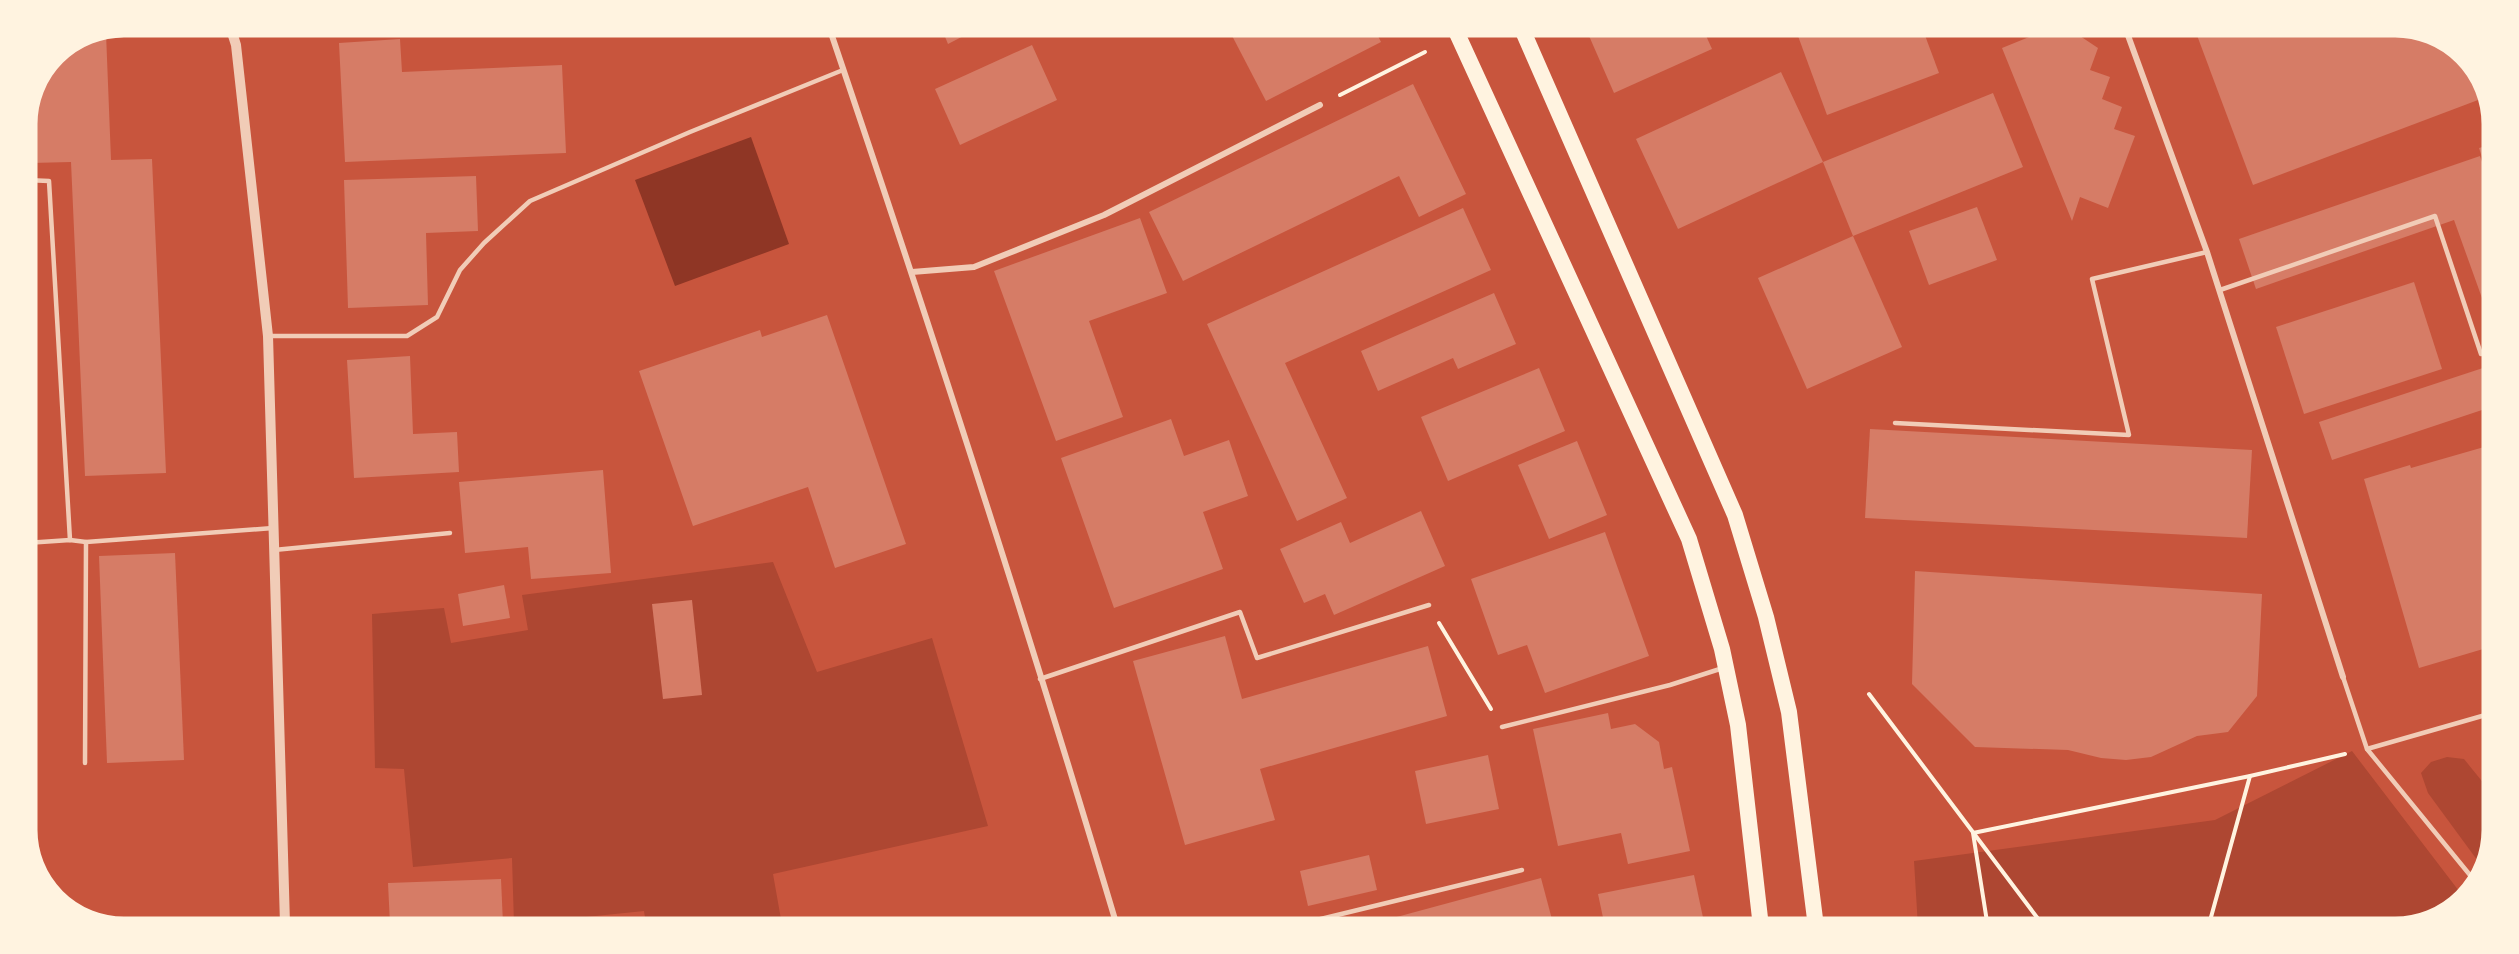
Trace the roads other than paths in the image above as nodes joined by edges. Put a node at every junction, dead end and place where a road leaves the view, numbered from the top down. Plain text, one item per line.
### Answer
1 (233, 36) edge
2 (832, 36) edge
3 (1458, 36) edge
4 (1525, 36) edge
5 (2128, 36) edge
6 (843, 70) junction
7 (1320, 105) road end
8 (36, 181) edge
9 (2207, 252) junction
10 (912, 272) junction
11 (2220, 290) junction
12 (268, 336) junction
13 (2481, 354) dead end
14 (1895, 423) dead end
15 (273, 528) junction
16 (450, 533) dead end
17 (70, 540) junction
18 (36, 542) edge
19 (86, 542) junction
20 (274, 549) junction
21 (1429, 605) road end
22 (1725, 667) junction
23 (2343, 677) joint
24 (1040, 679) junction
25 (2483, 716) edge
26 (1502, 727) road end
27 (2367, 749) junction
28 (85, 763) dead end
29 (1521, 870) dead end
30 (2470, 875) edge
31 (285, 918) edge
32 (1115, 918) edge
33 (1325, 918) edge
34 (1760, 918) edge
35 (1815, 918) edge

1 - 12 street
2 - 6 street
3 - 22 highway
4 - 35 highway
5 - 9 street
6 - 10 street
6 - 12 lane
7 - 10 street
8 - 17 lane
9 - 11 street
9 - 14 lane
10 - 24 street
11 - 13 lane
11 - 23 street
12 - 15 street
15 - 19 lane
15 - 20 street
16 - 20 lane
17 - 18 lane
17 - 19 lane
19 - 28 lane
20 - 31 street
21 - 24 lane
22 - 26 lane
22 - 34 highway
23 - 27 lane
24 - 32 street
25 - 27 lane
27 - 30 lane
29 - 33 lane

